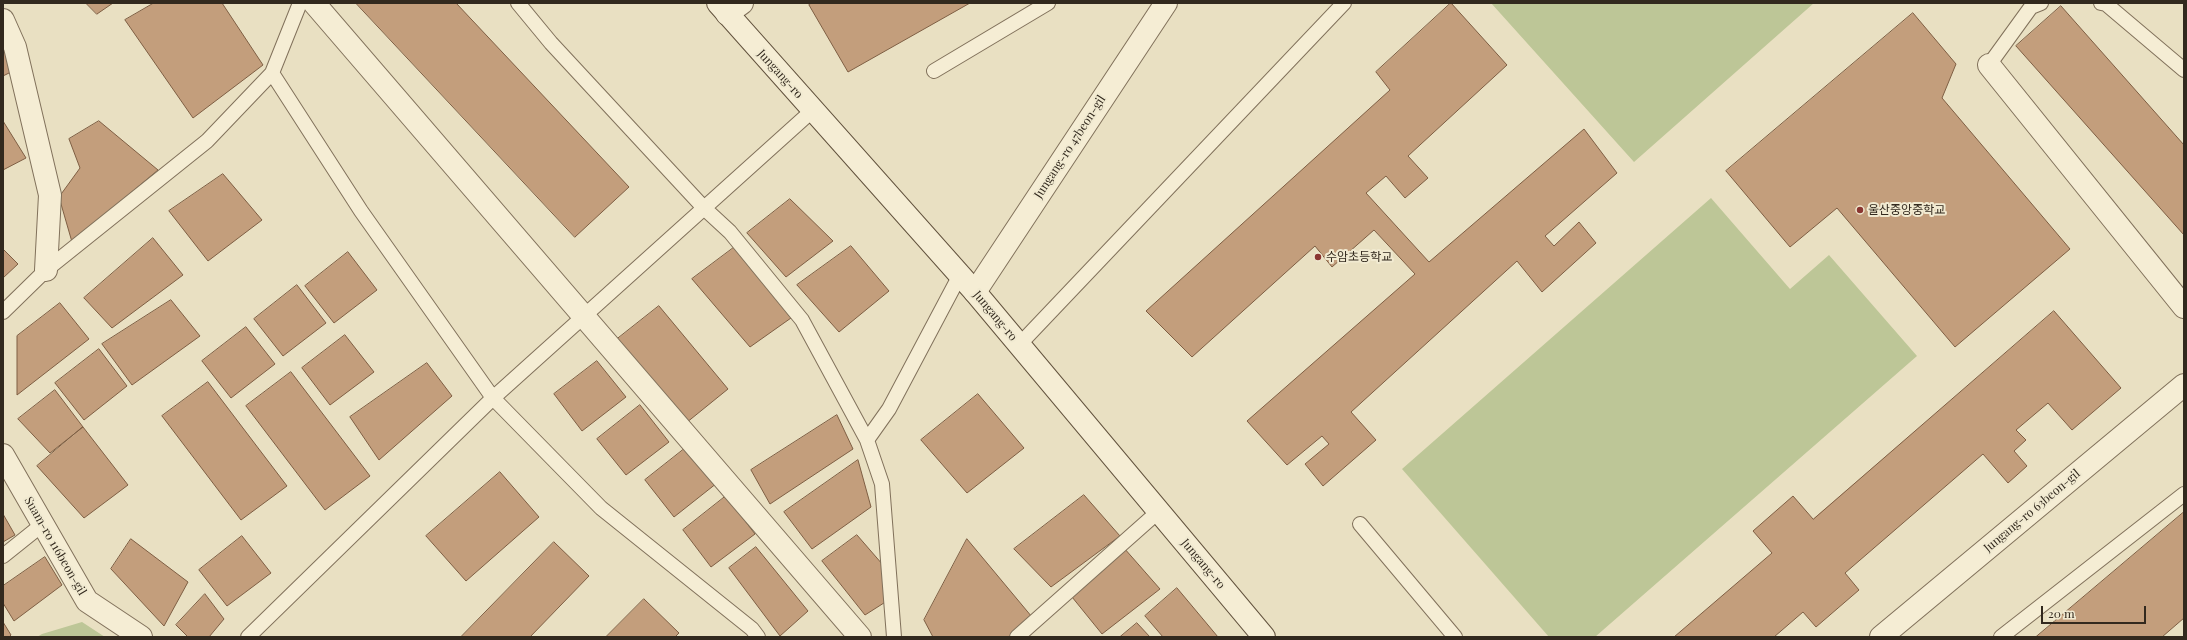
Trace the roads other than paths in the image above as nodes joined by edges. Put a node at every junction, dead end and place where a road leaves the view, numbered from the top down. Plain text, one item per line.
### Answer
1 (300, 3) edge
2 (314, 3) edge
3 (518, 3) edge
4 (1048, 3) edge
5 (1166, 3) edge
6 (1344, 3) edge
7 (2041, 3) edge
8 (2101, 3) edge
9 (729, 7) edge
10 (3, 20) edge
11 (1989, 65) joint
12 (2184, 70) edge
13 (934, 71) dead end
14 (272, 73) junction
15 (813, 110) junction
16 (704, 208) junction
17 (46, 270) junction
18 (960, 275) junction
19 (975, 292) junction
20 (2184, 307) edge
21 (3, 312) edge
22 (584, 317) junction
23 (1019, 345) junction
24 (2184, 385) edge
25 (493, 398) junction
26 (868, 440) junction
27 (3, 455) edge
28 (2184, 494) edge
29 (1159, 511) junction
30 (43, 524) junction
31 (1360, 524) dead end
32 (3, 556) edge
33 (141, 637) edge
34 (248, 637) edge
35 (758, 637) edge
36 (860, 637) edge
37 (894, 637) edge
38 (1017, 637) edge
39 (1264, 637) edge
40 (1455, 637) edge
41 (1881, 637) edge
42 (2001, 637) edge

1 - 14 lane
2 - 22 street
3 - 16 lane
4 - 13 lane
5 - 19 street, Jungang-ro 47beon-gil
6 - 23 lane
7 - 11 lane
8 - 12 lane
9 - 15 street, Jungang-ro
10 - 17 street
11 - 20 street
14 - 17 lane
14 - 25 lane
15 - 16 lane
15 - 18 street, Jungang-ro
16 - 22 lane
16 - 26 lane
17 - 21 lane
18 - 19 street, Jungang-ro
18 - 26 lane
19 - 23 street, Jungang-ro
22 - 25 lane
22 - 36 street
23 - 29 street, Jungang-ro
24 - 41 street, Jungang-ro 63beon-gil
25 - 34 lane
25 - 35 lane
26 - 37 lane
27 - 30 street, Suam-ro 116beon-gil
28 - 42 lane
29 - 38 lane
29 - 39 street, Jungang-ro
30 - 32 lane
30 - 33 street, Suam-ro 116beon-gil
31 - 40 lane

